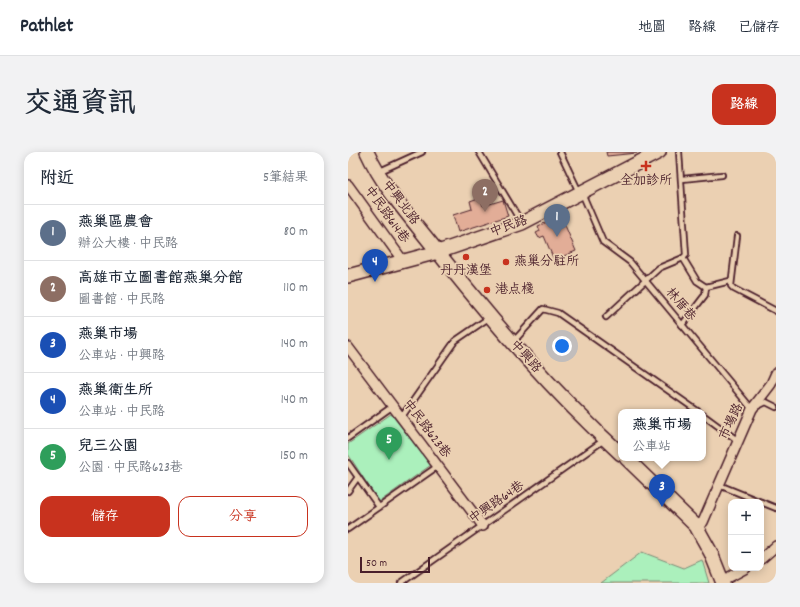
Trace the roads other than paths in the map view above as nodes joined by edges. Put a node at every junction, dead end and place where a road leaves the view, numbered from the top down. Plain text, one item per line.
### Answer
1 (368, 152) edge
2 (422, 152) edge
3 (479, 152) edge
4 (560, 152) edge
5 (659, 152) edge
6 (679, 152) edge
7 (378, 173) junction
8 (722, 175) dead end
9 (682, 179) junction
10 (348, 185) edge
11 (581, 193) junction
12 (522, 223) junction
13 (737, 236) dead end
14 (438, 252) junction
15 (683, 258) junction
16 (403, 261) junction
17 (348, 276) edge
18 (645, 281) junction
19 (730, 282) junction
20 (706, 287) junction
21 (776, 310) edge
22 (490, 317) junction
23 (606, 317) dead end
24 (682, 325) junction
25 (512, 344) junction
26 (348, 347) edge
27 (776, 373) edge
28 (393, 406) junction
29 (776, 407) edge
30 (695, 409) edge
31 (752, 409) junction
32 (706, 417) edge
33 (401, 418) junction
34 (348, 438) edge
35 (605, 439) junction
36 (737, 440) junction
37 (618, 451) edge
38 (629, 461) edge
39 (348, 463) edge
40 (438, 466) junction
41 (358, 477) junction
42 (719, 485) junction
43 (348, 491) edge
44 (754, 499) edge
45 (764, 503) edge
46 (379, 507) junction
47 (776, 508) edge
48 (483, 526) junction
49 (696, 526) junction
50 (348, 529) edge
51 (776, 546) edge
52 (764, 556) edge
53 (741, 571) edge
54 (722, 582) edge
55 (401, 583) edge

1 - 7 main road, 中興北路
2 - 7 lane
3 - 12 lane
4 - 11 lane, 林厝巷
5 - 11 main road, 中民路
6 - 9 lane
7 - 14 main road, 中興北路
8 - 9 lane
9 - 15 lane
10 - 16 street, 中民路614巷
11 - 12 main road, 中民路
11 - 18 lane, 林厝巷
12 - 14 main road, 中民路
13 - 19 lane
14 - 16 main road, 中民路
14 - 22 main road, 中興路
15 - 18 lane
15 - 20 lane
16 - 17 main road, 中民路
18 - 23 lane
18 - 24 lane, 林厝巷
19 - 20 lane
19 - 21 lane
20 - 24 lane
22 - 25 main road, 中興路
22 - 33 lane
24 - 31 lane, 林厝巷
25 - 30 lane
25 - 35 main road, 中興路
26 - 28 street, 中民路623巷
27 - 31 street, 市場路
28 - 33 street, 中民路623巷
28 - 34 lane
29 - 31 lane
31 - 36 street, 市場路
32 - 36 lane
33 - 40 street, 中民路623巷
35 - 37 main road, 中興路
35 - 48 lane, 中興路64巷
36 - 42 street, 市場路
38 - 49 main road
39 - 41 lane
40 - 46 lane
40 - 48 street, 中民路623巷
41 - 43 lane
41 - 46 lane
42 - 44 lane
42 - 49 street, 市場路
45 - 47 lane
46 - 50 lane
48 - 55 lane, 中興路64巷
49 - 54 main road
51 - 52 street
53 - 54 street

